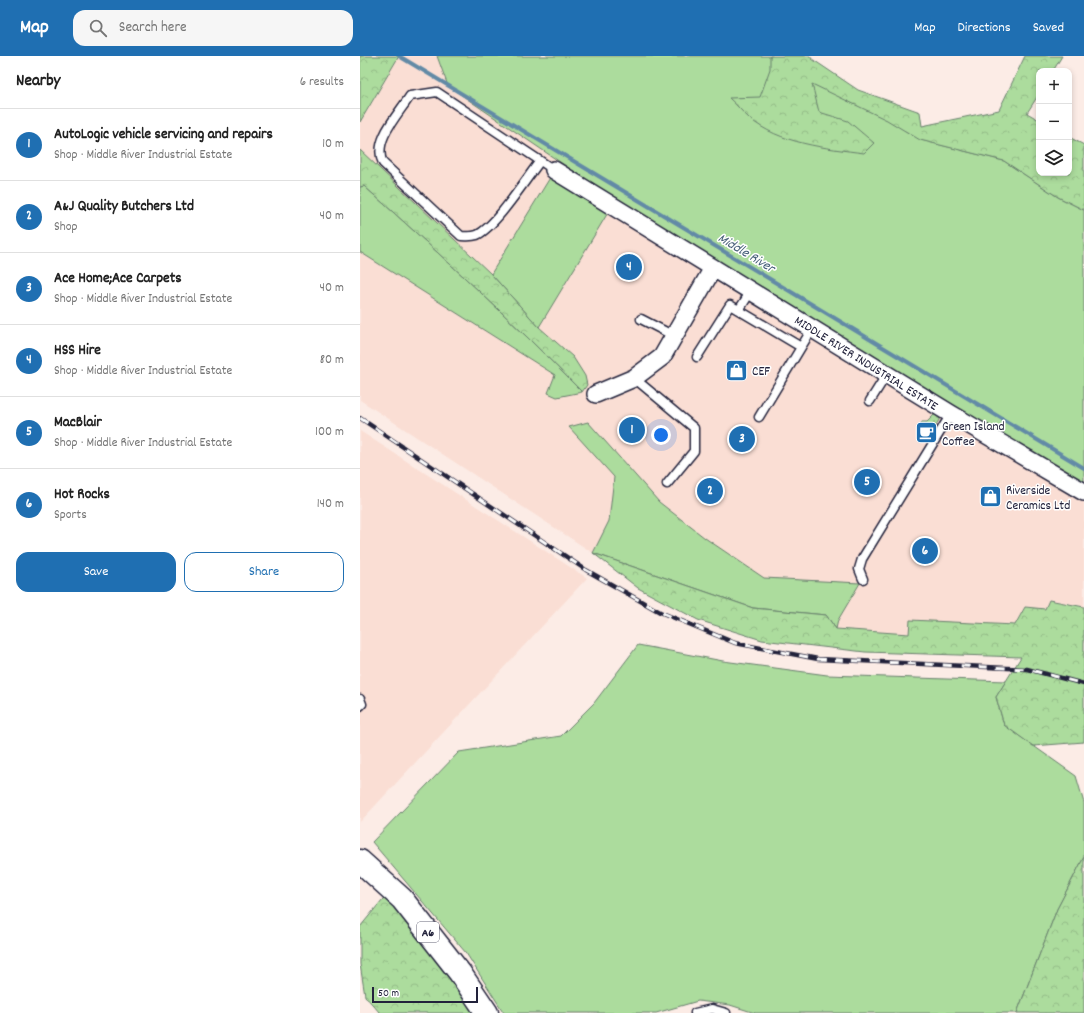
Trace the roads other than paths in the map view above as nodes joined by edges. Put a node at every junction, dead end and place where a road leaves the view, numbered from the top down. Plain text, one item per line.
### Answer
1 (540, 161) junction
2 (554, 170) joint
3 (713, 268) junction
4 (751, 291) junction
5 (739, 310) junction
6 (642, 319) dead end
7 (812, 329) junction
8 (674, 336) junction
9 (801, 347) junction
10 (697, 357) dead end
11 (887, 374) junction
12 (634, 378) junction
13 (596, 394) dead end
14 (870, 401) dead end
15 (951, 414) junction
16 (759, 417) dead end
17 (666, 484) dead end
18 (1084, 492) edge
19 (863, 579) dead end
20 (360, 699) edge
21 (360, 706) edge
22 (360, 861) edge
23 (487, 1013) edge
24 (695, 1013) edge
25 (726, 1013) edge

1 - 1 lane
1 - 2 lane
2 - 3 street, MIDDLE RIVER INDUSTRIAL ESTATE
3 - 4 street, MIDDLE RIVER INDUSTRIAL ESTATE
3 - 8 street
4 - 5 lane
4 - 7 street, MIDDLE RIVER INDUSTRIAL ESTATE
5 - 9 lane
5 - 10 lane
6 - 8 lane
7 - 9 lane
7 - 11 street, MIDDLE RIVER INDUSTRIAL ESTATE
8 - 12 street
9 - 16 lane
11 - 14 lane
11 - 15 street, MIDDLE RIVER INDUSTRIAL ESTATE
12 - 13 street
12 - 17 lane
15 - 18 street, MIDDLE RIVER INDUSTRIAL ESTATE
15 - 19 lane
20 - 21 lane
22 - 23 highway, A6
24 - 25 lane

